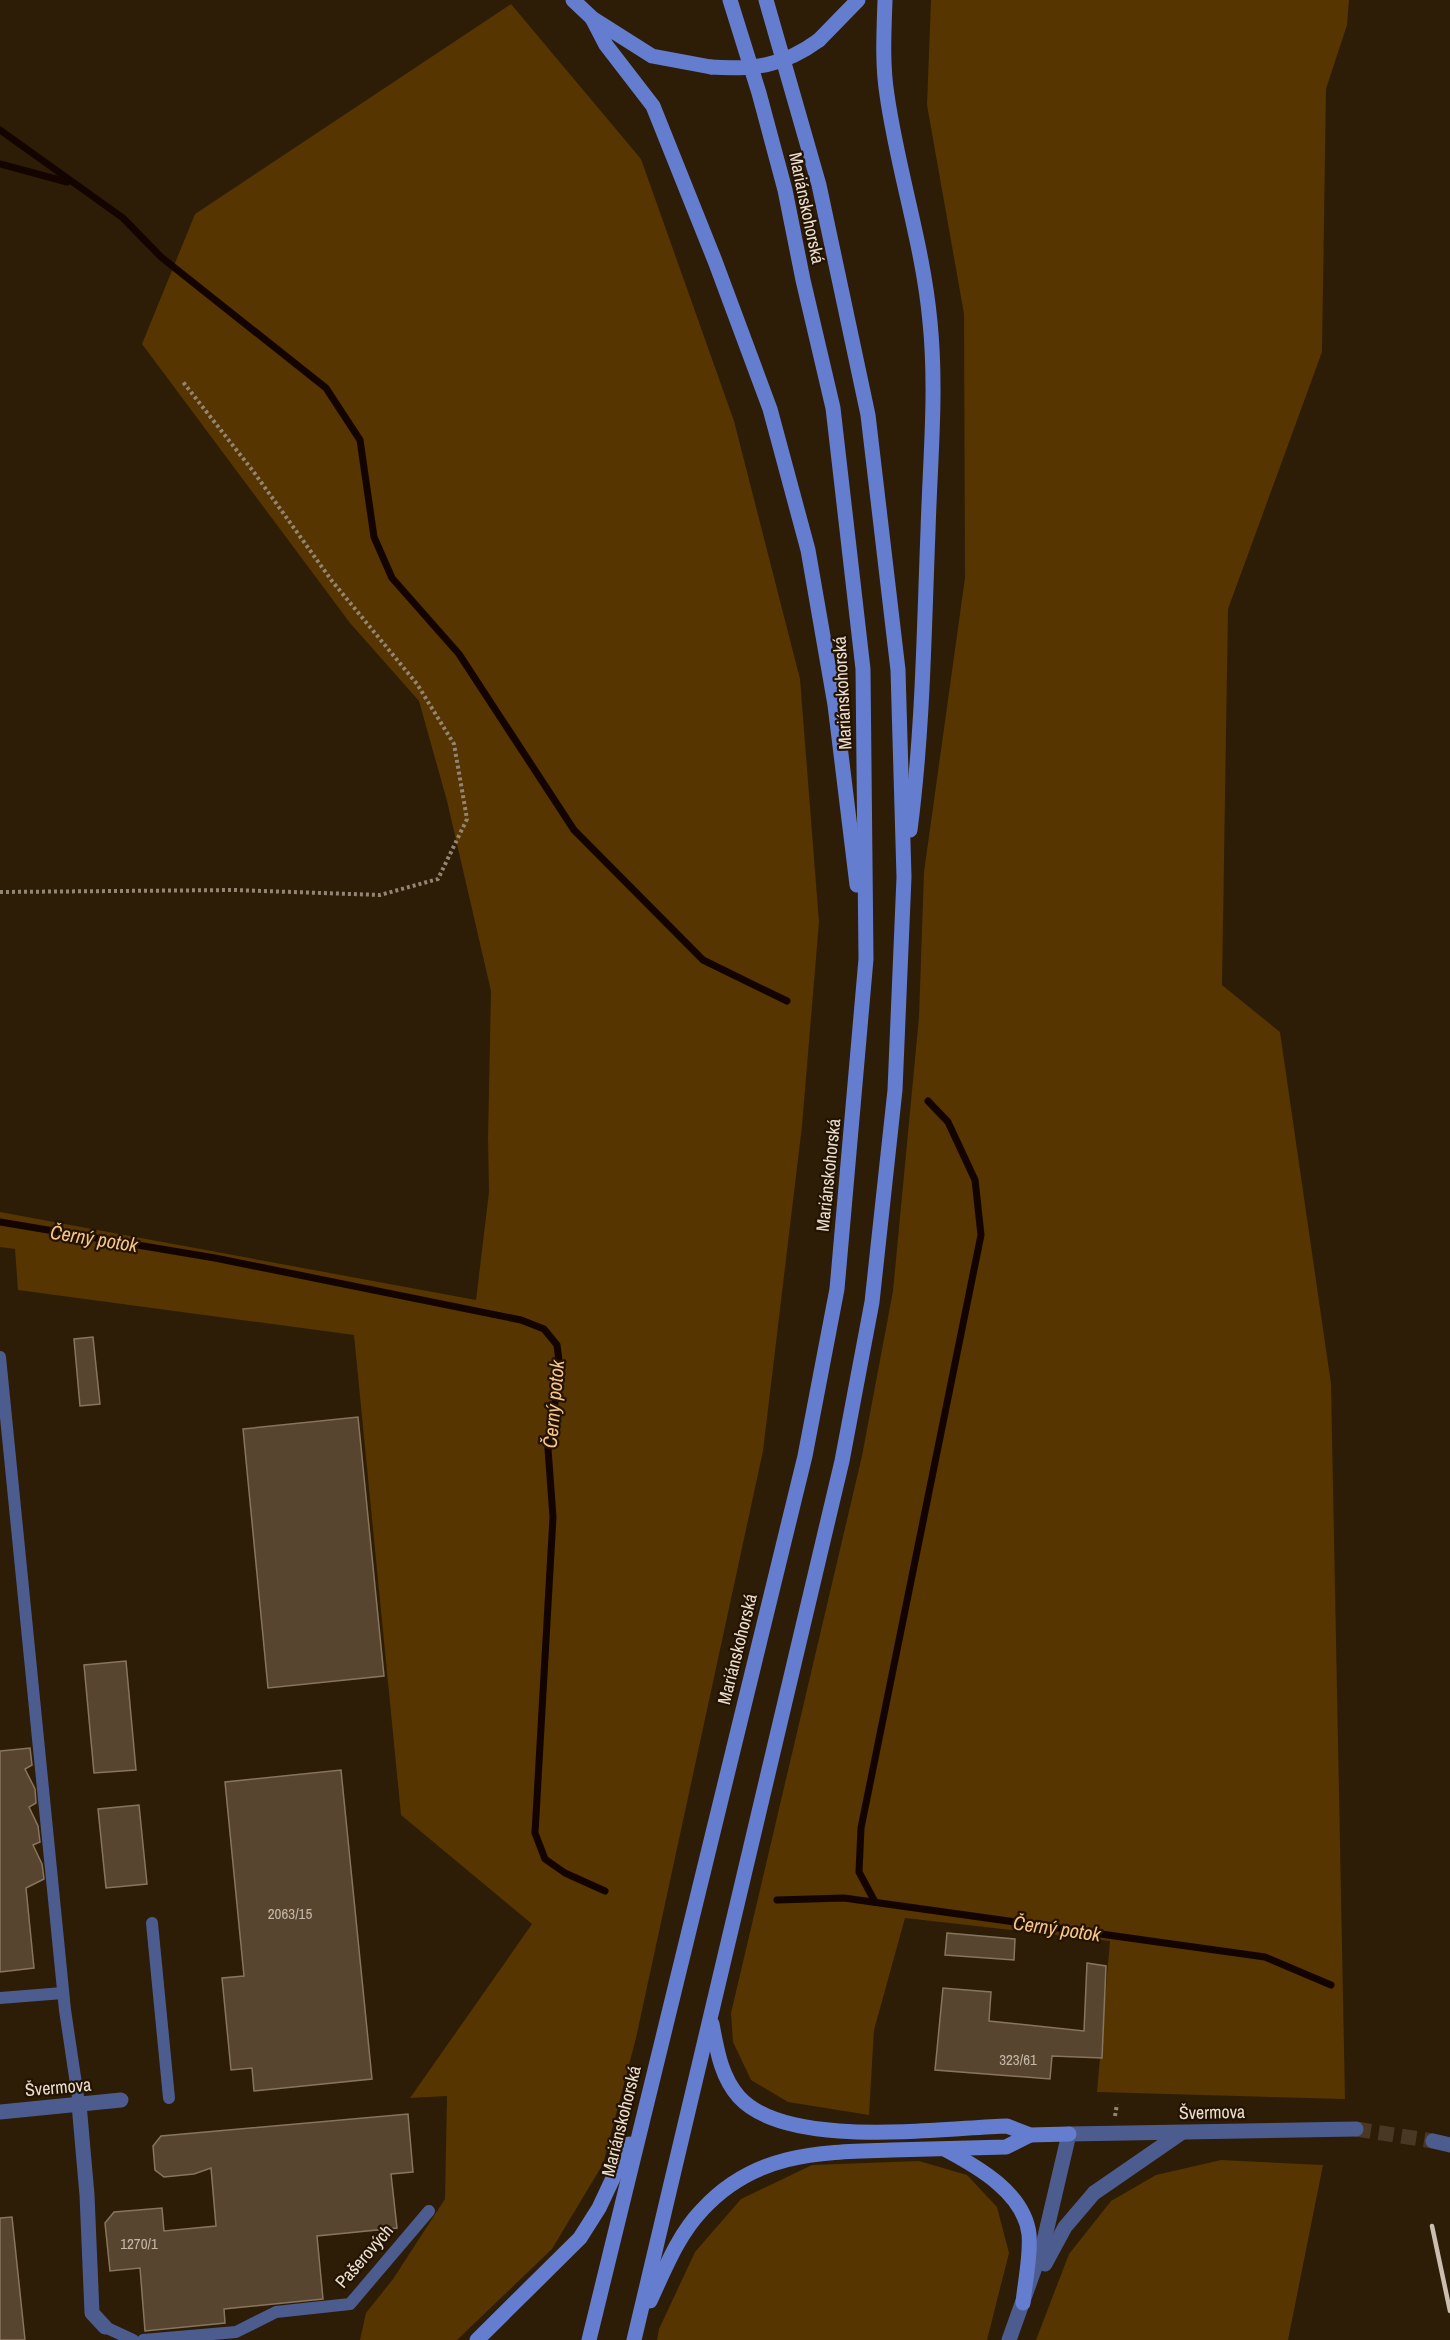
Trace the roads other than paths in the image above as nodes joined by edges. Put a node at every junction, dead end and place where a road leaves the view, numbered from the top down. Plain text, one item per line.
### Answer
1 (573, 0) edge
2 (730, 0) edge
3 (766, 0) edge
4 (858, 0) edge
5 (885, 0) edge
6 (592, 18) junction
7 (904, 878) junction
8 (866, 959) junction
9 (0, 1357) edge
10 (152, 1923) dead end
11 (63, 1993) junction
12 (0, 1998) edge
13 (711, 2018) junction
14 (169, 2098) dead end
15 (121, 2100) dead end
16 (79, 2104) junction
17 (0, 2112) edge
18 (643, 2114) junction
19 (1356, 2129) tunnel mouth
20 (1182, 2133) junction
21 (1069, 2134) junction
22 (1030, 2135) junction
23 (1433, 2141) tunnel mouth
24 (1450, 2145) edge
25 (944, 2149) junction
26 (429, 2211) dead end
27 (1023, 2303) junction
28 (106, 2334) edge
29 (635, 2337) edge
30 (133, 2340) edge
31 (143, 2340) edge
32 (477, 2340) edge
33 (589, 2340) edge
34 (1009, 2340) edge

1 - 6 main road
2 - 8 main road, Mariánskohorská
3 - 7 main road, Mariánskohorská
4 - 6 main road, bridge
5 - 7 main road
6 - 8 main road
7 - 13 main road, Mariánskohorská
8 - 18 main road, Mariánskohorská
9 - 11 lane
10 - 14 lane
11 - 12 lane
11 - 16 lane
13 - 22 main road
13 - 29 main road, Mariánskohorská
15 - 16 street, Švermova
16 - 17 street, Švermova
16 - 28 street
18 - 32 main road
18 - 33 main road, Mariánskohorská
19 - 20 street, Švermova
20 - 21 street, Švermova
20 - 27 street
21 - 22 main road
21 - 27 street
22 - 25 main road
23 - 24 street
25 - 27 main road
25 - 29 main road
26 - 31 lane, Pašerových
27 - 34 street
28 - 30 lane

